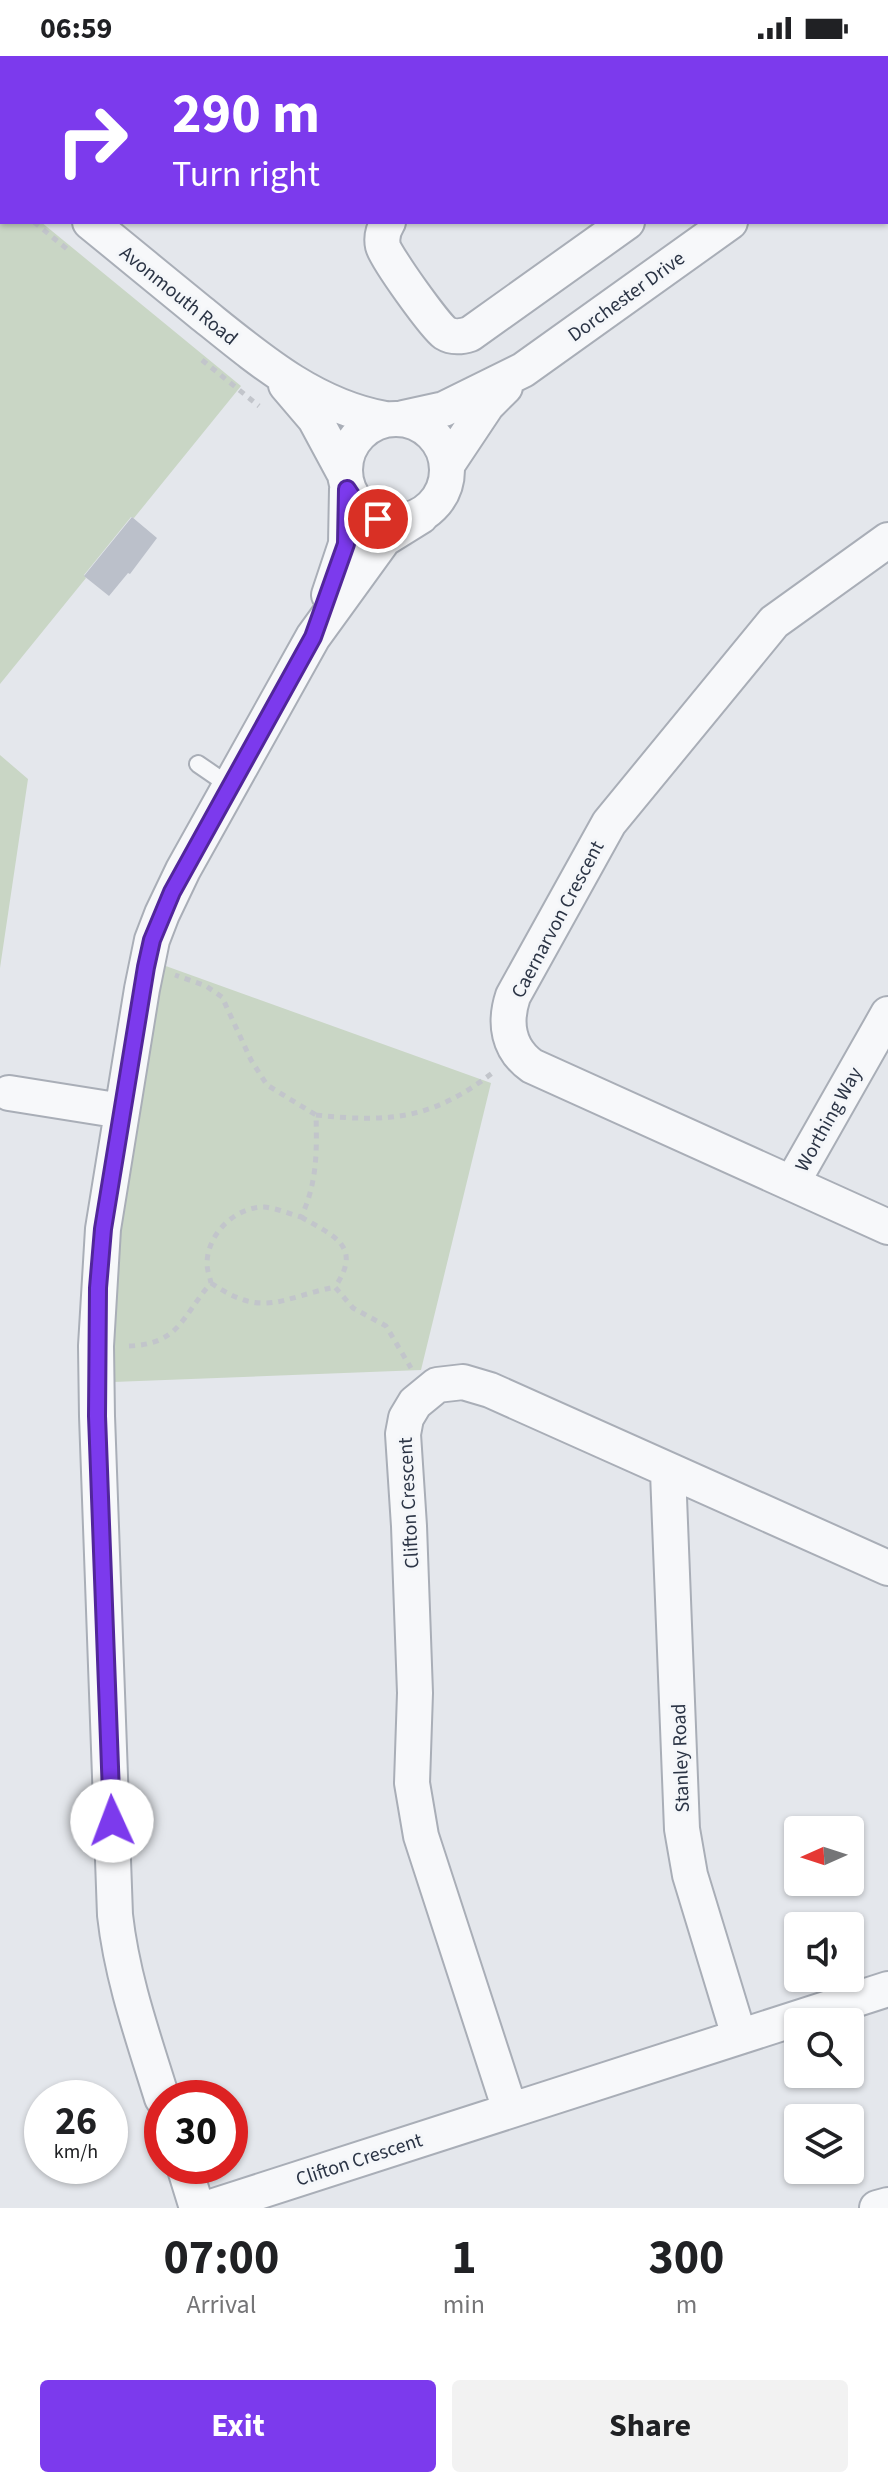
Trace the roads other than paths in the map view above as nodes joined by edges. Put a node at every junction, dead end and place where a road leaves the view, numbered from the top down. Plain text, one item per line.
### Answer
1 (92, 224) edge
2 (387, 224) edge
3 (624, 224) edge
4 (727, 224) edge
5 (269, 367) junction
6 (523, 370) junction
7 (394, 418) junction
8 (447, 465) junction
9 (345, 480) junction
10 (421, 516) junction
11 (888, 540) edge
12 (313, 637) junction
13 (198, 764) dead end
14 (230, 786) junction
15 (888, 1014) edge
16 (9, 1093) dead end
17 (122, 1111) junction
18 (792, 1183) junction
19 (888, 1227) edge
20 (668, 1472) junction
21 (888, 1568) edge
22 (887, 1992) edge
23 (739, 2036) junction
24 (156, 2080) edge
25 (510, 2110) junction
26 (190, 2184) edge
27 (888, 2205) edge
28 (197, 2208) edge
29 (208, 2208) edge
30 (877, 2208) edge

1 - 5 street, Avonmouth Road
2 - 3 street
4 - 6 street, Dorchester Drive
5 - 7 street, Avonmouth Road
5 - 9 street, Avonmouth Road
6 - 7 street, Dorchester Drive
6 - 8 street, Dorchester Drive
7 - 8 street
7 - 9 street
8 - 10 street
9 - 10 street
9 - 12 street
10 - 12 street
11 - 18 street, Caernarvon Crescent
12 - 14 street
13 - 14 lane
14 - 17 street
15 - 18 street, Worthing Way
16 - 17 street
17 - 24 street
18 - 19 street
20 - 21 street
20 - 23 street, Stanley Road
20 - 25 street, Clifton Crescent
22 - 23 street, Clifton Crescent
23 - 25 street, Clifton Crescent
25 - 29 street, Clifton Crescent
26 - 28 street
27 - 30 street

